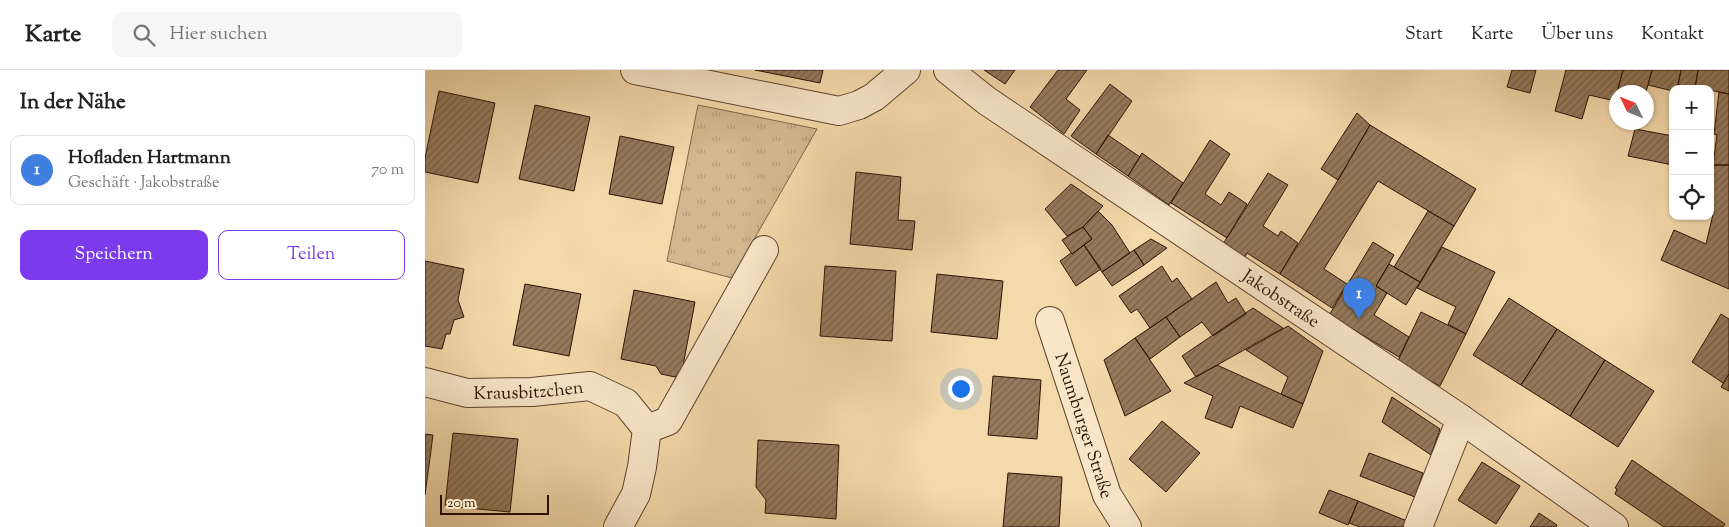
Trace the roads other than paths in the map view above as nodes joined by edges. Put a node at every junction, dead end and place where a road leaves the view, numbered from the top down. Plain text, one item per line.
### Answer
1 (635, 70) edge
2 (907, 70) edge
3 (948, 70) edge
4 (764, 250) dead end
5 (1050, 321) dead end
6 (425, 382) edge
7 (1461, 419) junction
8 (647, 429) junction
9 (618, 527) edge
10 (1127, 527) edge
11 (1418, 527) edge
12 (1614, 527) edge

1 - 2 street
3 - 7 street, Jakobstraße
4 - 8 street
5 - 10 street, Naumburger Straße
6 - 8 street, Krausbitzchen
7 - 11 street
7 - 12 street, Jakobstraße
8 - 9 street

